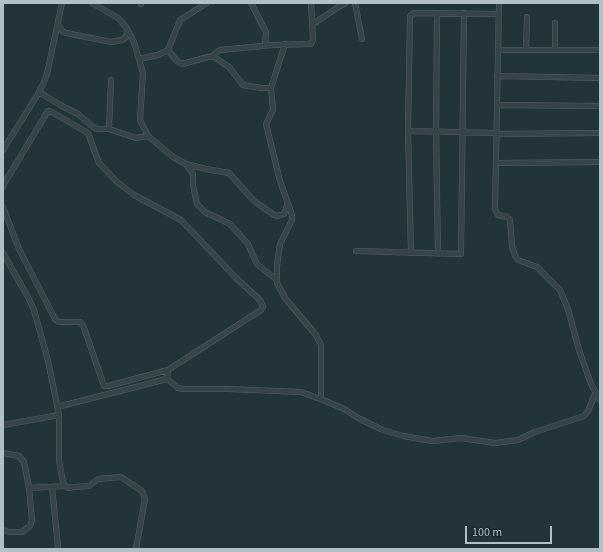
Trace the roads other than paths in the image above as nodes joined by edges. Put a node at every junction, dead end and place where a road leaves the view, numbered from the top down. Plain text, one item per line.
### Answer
1 (62, 3) edge
2 (92, 3) edge
3 (207, 3) edge
4 (251, 3) edge
5 (311, 3) edge
6 (346, 3) edge
7 (355, 3) edge
8 (499, 3) edge
9 (437, 13) junction
10 (464, 13) junction
11 (499, 14) junction
12 (527, 17) dead end
13 (555, 23) dead end
14 (58, 24) junction
15 (313, 24) junction
16 (128, 31) junction
17 (362, 39) dead end
18 (285, 44) junction
19 (265, 46) junction
20 (168, 50) junction
21 (498, 50) junction
22 (526, 50) junction
23 (554, 50) junction
24 (600, 50) edge
25 (211, 57) junction
26 (139, 59) junction
27 (497, 76) junction
28 (600, 78) edge
29 (111, 80) dead end
30 (271, 88) junction
31 (39, 92) junction
32 (497, 106) junction
33 (600, 106) edge
34 (109, 129) junction
35 (408, 131) junction
36 (436, 132) junction
37 (463, 132) junction
38 (599, 133) dead end
39 (496, 134) junction
40 (148, 136) junction
41 (3, 150) edge
42 (600, 162) edge
43 (496, 163) junction
44 (186, 164) junction
45 (3, 187) edge
46 (288, 203) junction
47 (3, 207) edge
48 (356, 251) dead end
49 (3, 253) edge
50 (411, 253) junction
51 (438, 254) junction
52 (277, 280) junction
53 (168, 370) junction
54 (167, 379) junction
55 (595, 394) junction
56 (321, 399) junction
57 (600, 400) edge
58 (57, 407) junction
59 (58, 414) junction
60 (3, 425) edge
61 (3, 453) edge
62 (65, 486) junction
63 (52, 487) junction
64 (29, 488) junction
65 (5, 532) edge
66 (58, 547) dead end
67 (136, 549) edge

1 - 14 street
2 - 16 street
3 - 20 street
4 - 19 street
5 - 15 street
6 - 15 street
7 - 17 street
8 - 11 street
9 - 10 street
9 - 35 street
9 - 36 street
10 - 11 street
10 - 37 street
11 - 21 street
12 - 22 street
13 - 23 street
14 - 16 street
14 - 31 street
15 - 18 street
16 - 26 street
18 - 19 street
18 - 30 street
19 - 25 street
20 - 25 street
20 - 26 street
21 - 22 street
21 - 27 street
22 - 23 street
23 - 24 street
25 - 30 street
26 - 40 street
27 - 28 street
27 - 32 street
29 - 34 street
30 - 46 street
31 - 34 street
31 - 41 street
32 - 33 street
32 - 39 street
34 - 40 street
35 - 36 street
35 - 50 street
36 - 37 street
36 - 51 street
37 - 39 street
37 - 51 street
38 - 39 street
39 - 43 street
40 - 44 street
42 - 43 street
43 - 55 street
44 - 46 street
44 - 52 street
45 - 53 street
46 - 52 street
47 - 53 street
48 - 50 street
49 - 58 street
50 - 51 street
52 - 56 street
53 - 54 street
54 - 56 street
54 - 58 street
55 - 56 street
55 - 57 street
58 - 59 street
59 - 60 street
59 - 62 street
61 - 64 street
62 - 63 street
62 - 67 street
63 - 64 street
63 - 66 street
64 - 65 street

